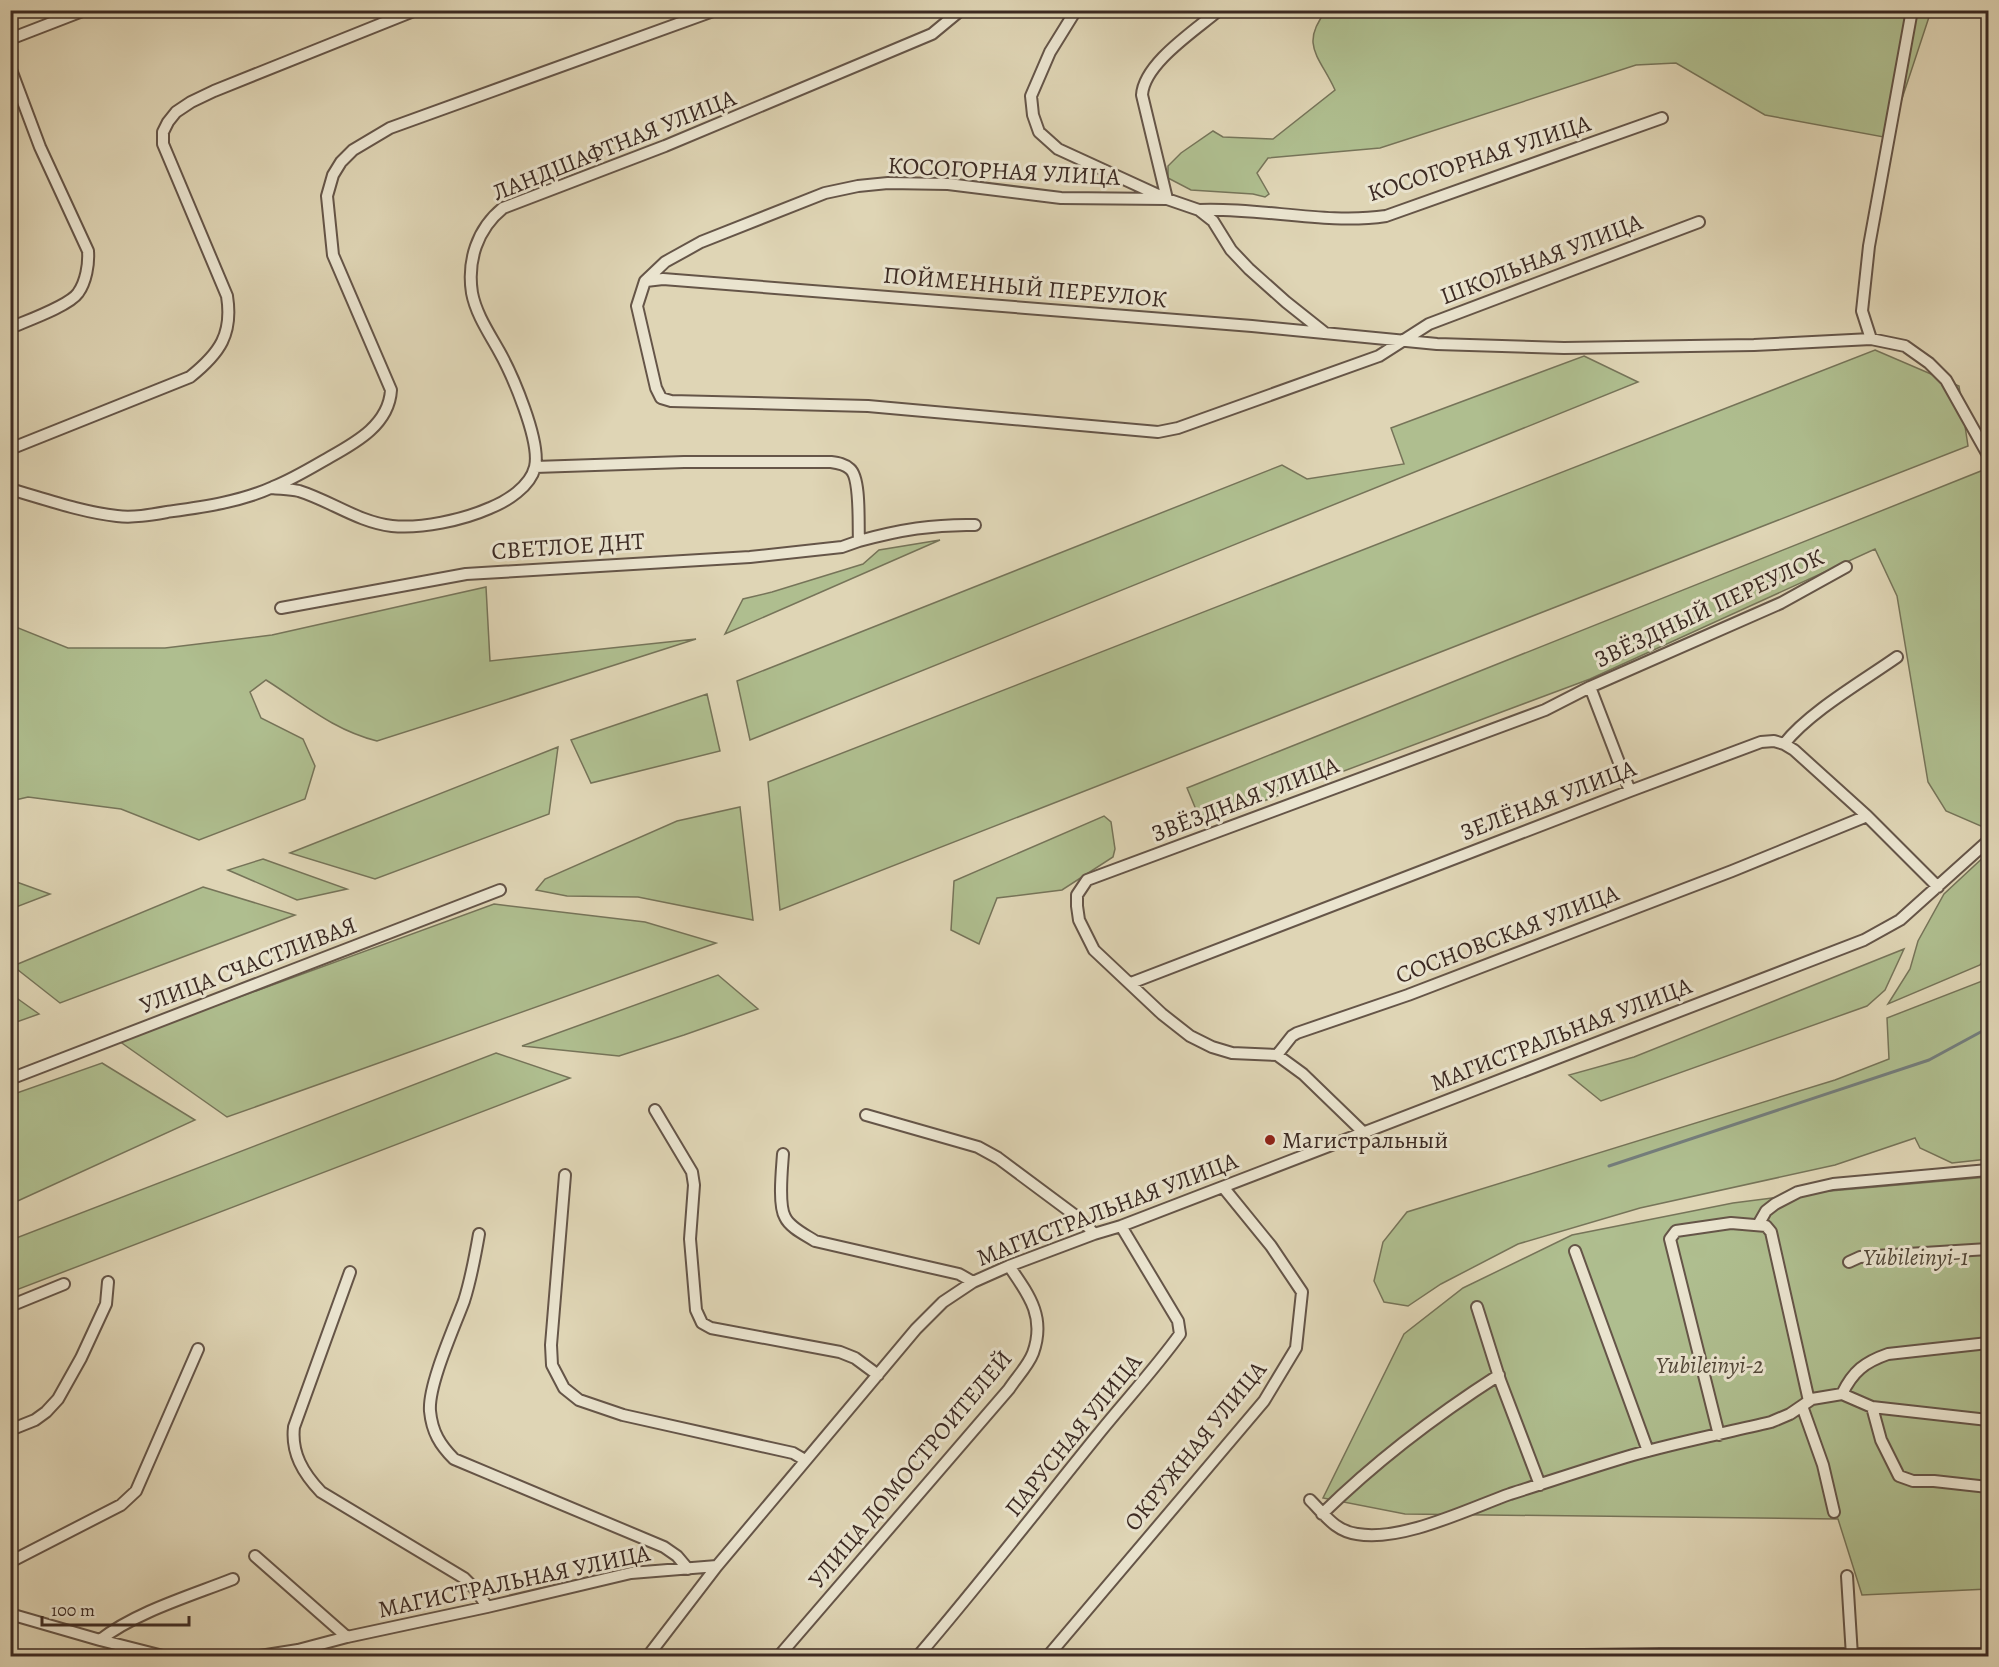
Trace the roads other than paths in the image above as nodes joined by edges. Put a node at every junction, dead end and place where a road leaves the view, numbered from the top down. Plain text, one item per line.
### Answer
1 (85, 10) edge
2 (416, 10) edge
3 (716, 10) edge
4 (961, 10) edge
5 (1076, 10) edge
6 (1219, 10) edge
7 (1912, 10) edge
8 (10, 39) edge
9 (10, 66) edge
10 (1662, 118) dead end
11 (1167, 199) junction
12 (1199, 210) junction
13 (1699, 222) dead end
14 (645, 281) junction
15 (10, 328) edge
16 (1325, 333) junction
17 (1871, 339) junction
18 (1402, 340) junction
19 (10, 449) edge
20 (1989, 455) edge
21 (535, 466) junction
22 (272, 488) junction
23 (10, 489) edge
24 (975, 525) dead end
25 (859, 540) junction
26 (1846, 567) dead end
27 (281, 608) dead end
28 (1897, 657) dead end
29 (1590, 687) junction
30 (1784, 744) junction
31 (1629, 791) junction
32 (1867, 816) junction
33 (1989, 841) edge
34 (1938, 887) junction
35 (500, 890) dead end
36 (1131, 983) junction
37 (1277, 1055) junction
38 (10, 1079) edge
39 (655, 1110) dead end
40 (866, 1114) dead end
41 (1364, 1133) junction
42 (783, 1154) dead end
43 (1989, 1170) edge
44 (565, 1175) dead end
45 (1223, 1187) junction
46 (1758, 1225) junction
47 (1121, 1226) junction
48 (479, 1234) dead end
49 (1094, 1234) junction
50 (1989, 1249) edge
51 (1575, 1251) dead end
52 (1849, 1262) dead end
53 (1009, 1266) junction
54 (350, 1272) dead end
55 (108, 1282) dead end
56 (973, 1282) junction
57 (64, 1284) dead end
58 (10, 1306) edge
59 (1477, 1307) dead end
60 (1989, 1343) edge
61 (198, 1348) dead end
62 (878, 1375) junction
63 (1499, 1376) junction
64 (1842, 1394) junction
65 (1805, 1403) junction
66 (1872, 1407) junction
67 (1989, 1420) edge
68 (10, 1430) edge
69 (1719, 1435) junction
70 (1648, 1451) junction
71 (805, 1460) junction
72 (1540, 1485) junction
73 (1989, 1487) edge
74 (1310, 1500) dead end
75 (1834, 1512) dead end
76 (1322, 1514) junction
77 (255, 1556) dead end
78 (10, 1562) edge
79 (717, 1566) junction
80 (688, 1569) junction
81 (1847, 1576) dead end
82 (233, 1579) dead end
83 (487, 1607) junction
84 (10, 1614) edge
85 (347, 1637) junction
86 (100, 1640) junction
87 (1989, 1654) edge
88 (163, 1656) edge
89 (260, 1656) edge
90 (648, 1656) edge
91 (779, 1656) edge
92 (918, 1656) edge
93 (1048, 1656) edge
94 (1501, 1656) edge
95 (1853, 1656) edge

1 - 8 street
2 - 19 street
3 - 22 street
4 - 21 street, ЛАНДШАФТНАЯ УЛИЦА
5 - 11 street
6 - 11 street
7 - 17 street
9 - 15 street
10 - 12 street, КОСОГОРНАЯ УЛИЦА
11 - 12 street
11 - 14 street, КОСОГОРНАЯ УЛИЦА
12 - 16 street
13 - 18 street, ШКОЛЬНАЯ УЛИЦА
14 - 16 street, ПОЙМЕННЫЙ ПЕРЕУЛОК
14 - 18 street, ШКОЛЬНАЯ УЛИЦА
16 - 18 street, ПОЙМЕННЫЙ ПЕРЕУЛОК
17 - 18 street, ПОЙМЕННЫЙ ПЕРЕУЛОК
17 - 20 street, ПОЙМЕННЫЙ ПЕРЕУЛОК
21 - 22 street
21 - 25 street
22 - 23 street
24 - 25 street, СВЕТЛОЕ ДНТ
25 - 27 street, СВЕТЛОЕ ДНТ
26 - 29 street, ЗВЁЗДНЫЙ ПЕРЕУЛОК
28 - 30 street
29 - 31 street
29 - 36 street, ЗВЁЗДНАЯ УЛИЦА
30 - 31 street, ЗЕЛЁНАЯ УЛИЦА
30 - 32 street
31 - 36 street, ЗЕЛЁНАЯ УЛИЦА
32 - 34 street
32 - 37 street, СОСНОВСКАЯ УЛИЦА
33 - 34 street, МАГИСТРАЛЬНАЯ УЛИЦА
34 - 41 street, МАГИСТРАЛЬНАЯ УЛИЦА
35 - 38 street, УЛИЦА СЧАСТЛИВАЯ
36 - 37 street, ЗВЁЗДНАЯ УЛИЦА
37 - 41 street
39 - 62 street
40 - 49 street
41 - 45 street, МАГИСТРАЛЬНАЯ УЛИЦА
42 - 56 street
43 - 46 street
44 - 71 street
45 - 47 street, МАГИСТРАЛЬНАЯ УЛИЦА
45 - 93 street, ОКРУЖНАЯ УЛИЦА
46 - 65 street
46 - 69 street
47 - 49 street, МАГИСТРАЛЬНАЯ УЛИЦА
47 - 92 street, ПАРУСНАЯ УЛИЦА
48 - 80 street
49 - 53 street, МАГИСТРАЛЬНАЯ УЛИЦА
50 - 52 street
51 - 70 street
53 - 56 street, МАГИСТРАЛЬНАЯ УЛИЦА
53 - 91 street, УЛИЦА ДОМОСТРОИТЕЛЕЙ
54 - 83 street
55 - 68 street
56 - 62 street, МАГИСТРАЛЬНАЯ УЛИЦА
57 - 58 street
59 - 63 street
60 - 64 street
61 - 78 street
62 - 71 street, МАГИСТРАЛЬНАЯ УЛИЦА
63 - 72 street
63 - 76 street
64 - 65 street
64 - 66 street
65 - 69 street
65 - 75 street
66 - 67 street
66 - 73 street
69 - 70 street
70 - 72 street
71 - 79 street, МАГИСТРАЛЬНАЯ УЛИЦА
72 - 76 street
74 - 76 street
77 - 85 street
79 - 80 street, МАГИСТРАЛЬНАЯ УЛИЦА
79 - 90 street
80 - 83 street, МАГИСТРАЛЬНАЯ УЛИЦА
81 - 95 street
82 - 86 street
83 - 85 street, МАГИСТРАЛЬНАЯ УЛИЦА
84 - 86 street
85 - 89 street, МАГИСТРАЛЬНАЯ УЛИЦА
86 - 88 street
87 - 95 street
94 - 95 street

